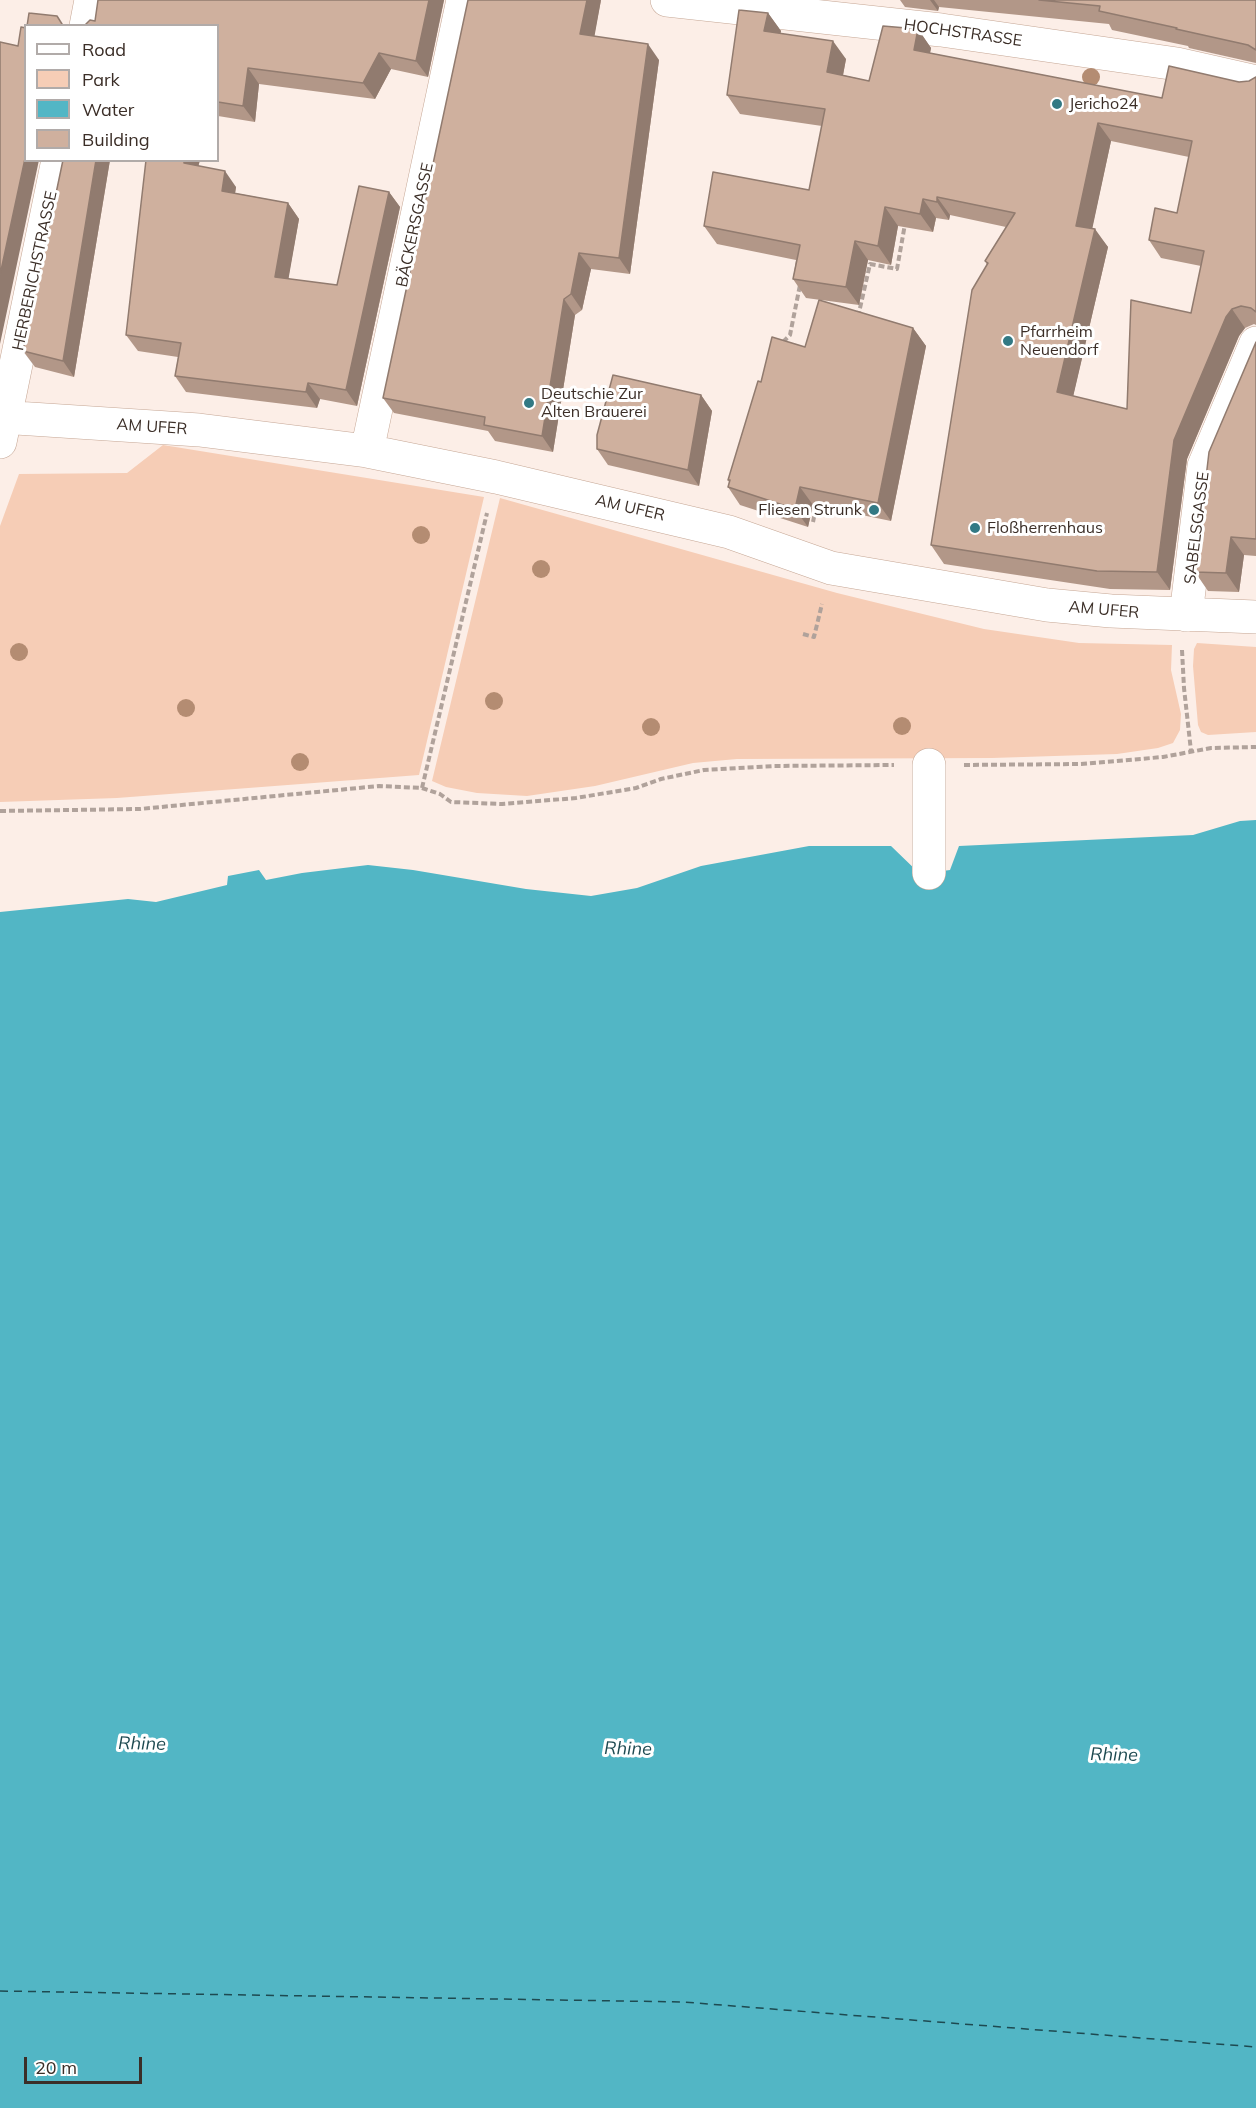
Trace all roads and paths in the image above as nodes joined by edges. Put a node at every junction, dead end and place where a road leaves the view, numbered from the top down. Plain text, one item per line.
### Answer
1 (91, 0) edge
2 (463, 0) edge
3 (667, 0) edge
4 (86, 24) edge
5 (1256, 82) edge
6 (58, 162) edge
7 (905, 224) edge
8 (801, 278) edge
9 (856, 327) edge
10 (1256, 343) edge
11 (777, 348) edge
12 (1, 426) edge
13 (367, 451) junction
14 (496, 477) junction
15 (818, 500) edge
16 (805, 558) junction
17 (1186, 615) junction
18 (1256, 617) edge
19 (1256, 747) edge
20 (1191, 751) junction
21 (929, 765) junction
22 (422, 788) junction
23 (0, 811) edge
24 (929, 873) dead end

1 - 4 street
2 - 13 street, BÄCKERSGASSE
3 - 5 street, HOCHSTRASSE
6 - 12 street, HERBERICHSTRASSE
7 - 9 path
8 - 11 path
10 - 17 street, SABELSGASSE
12 - 13 street, AM UFER
13 - 14 street, AM UFER
14 - 16 street, AM UFER
14 - 22 path
15 - 16 path
16 - 17 street, AM UFER
17 - 18 street, AM UFER
17 - 20 path
19 - 20 path
20 - 21 path
21 - 22 path
21 - 24 street
22 - 23 path

